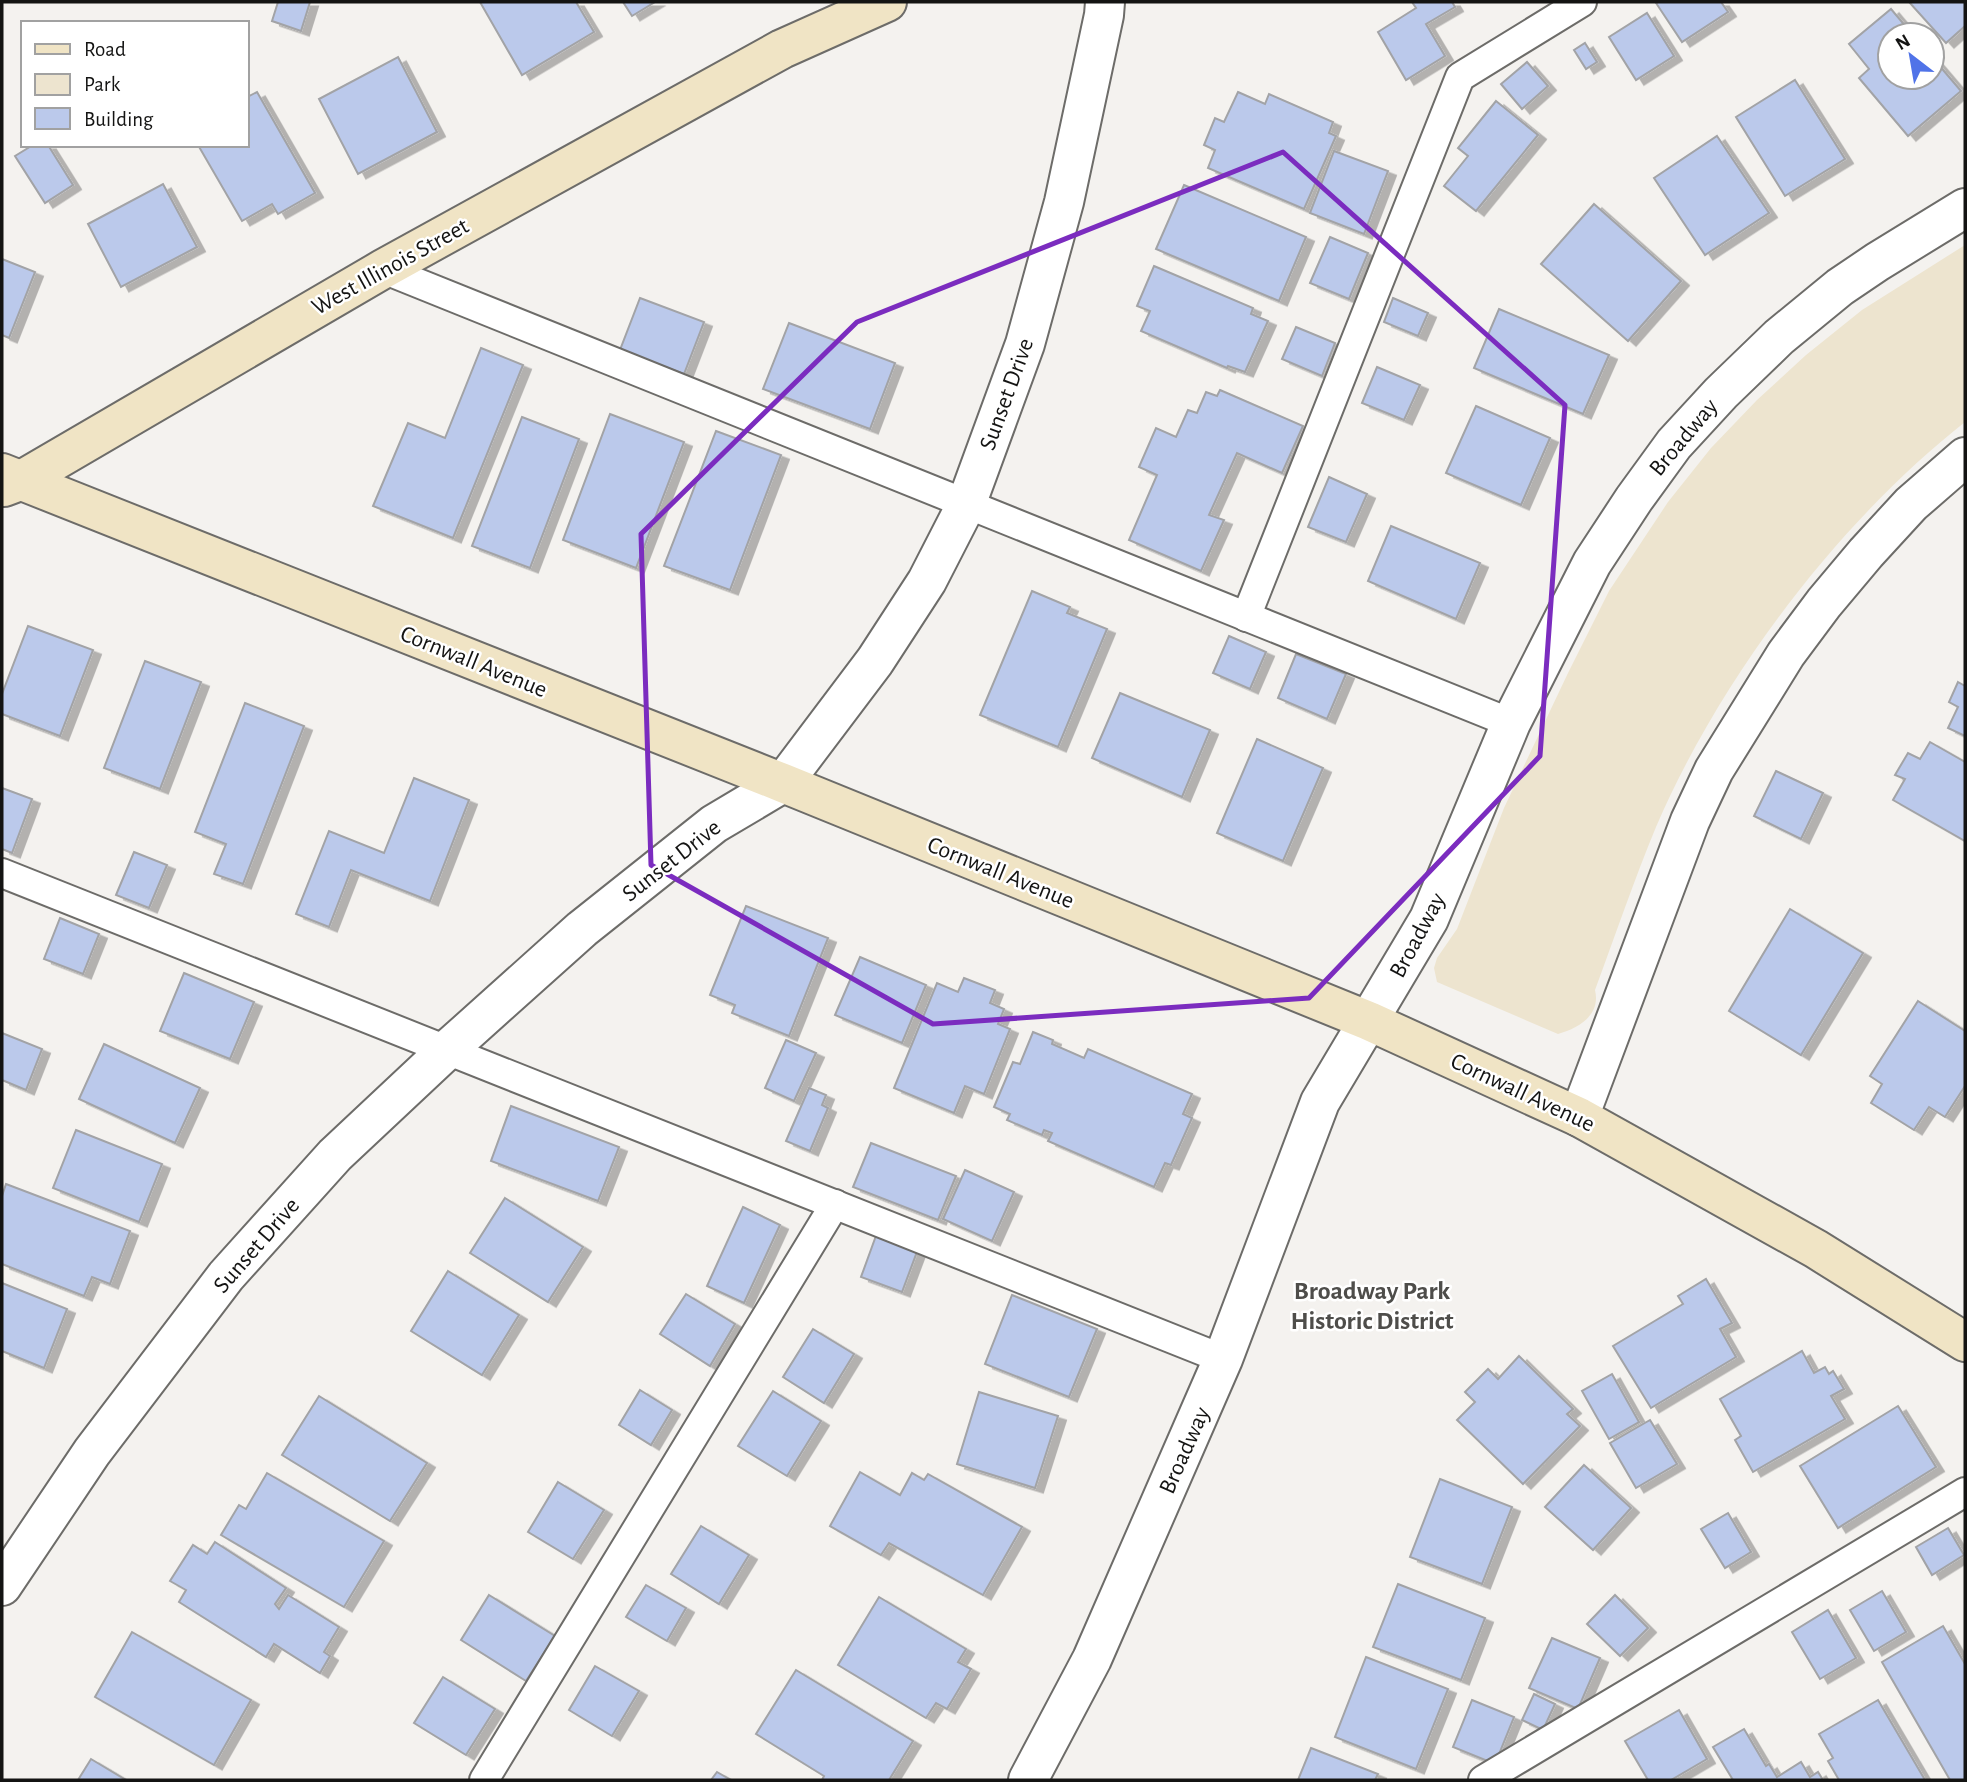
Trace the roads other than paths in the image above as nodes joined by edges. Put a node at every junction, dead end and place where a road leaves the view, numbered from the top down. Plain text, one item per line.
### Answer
1 (840, 2) edge
2 (887, 2) edge
3 (1582, 2) edge
4 (1105, 8) edge
5 (782, 49) junction
6 (1965, 208) edge
7 (383, 269) junction
8 (1965, 457) edge
9 (8, 481) edge
10 (966, 505) junction
11 (1246, 617) junction
12 (1511, 723) junction
13 (783, 783) junction
14 (2, 873) edge
15 (1369, 1021) junction
16 (447, 1050) junction
17 (1579, 1117) junction
18 (835, 1204) junction
19 (1965, 1342) edge
20 (1223, 1359) junction
21 (1965, 1492) edge
22 (2, 1586) edge
23 (484, 1780) edge
24 (1028, 1780) edge
25 (1483, 1780) edge

1 - 5 main road, West Illinois Street
2 - 5 main road, West Illinois Street
3 - 11 lane
4 - 10 street, Sunset Drive
5 - 7 main road, West Illinois Street
6 - 12 street, Broadway
7 - 9 main road, West Illinois Street
7 - 10 lane
8 - 17 street
9 - 13 main road, Cornwall Avenue
10 - 11 lane
10 - 13 street, Sunset Drive
11 - 12 lane
12 - 15 street, Broadway
13 - 15 main road, Cornwall Avenue
13 - 16 street, Sunset Drive
14 - 16 lane
15 - 17 main road, Cornwall Avenue
15 - 20 street, Broadway
16 - 18 lane
16 - 22 street, Sunset Drive
17 - 19 main road, Cornwall Avenue
18 - 20 lane
18 - 23 lane
20 - 24 street, Broadway
21 - 25 lane

